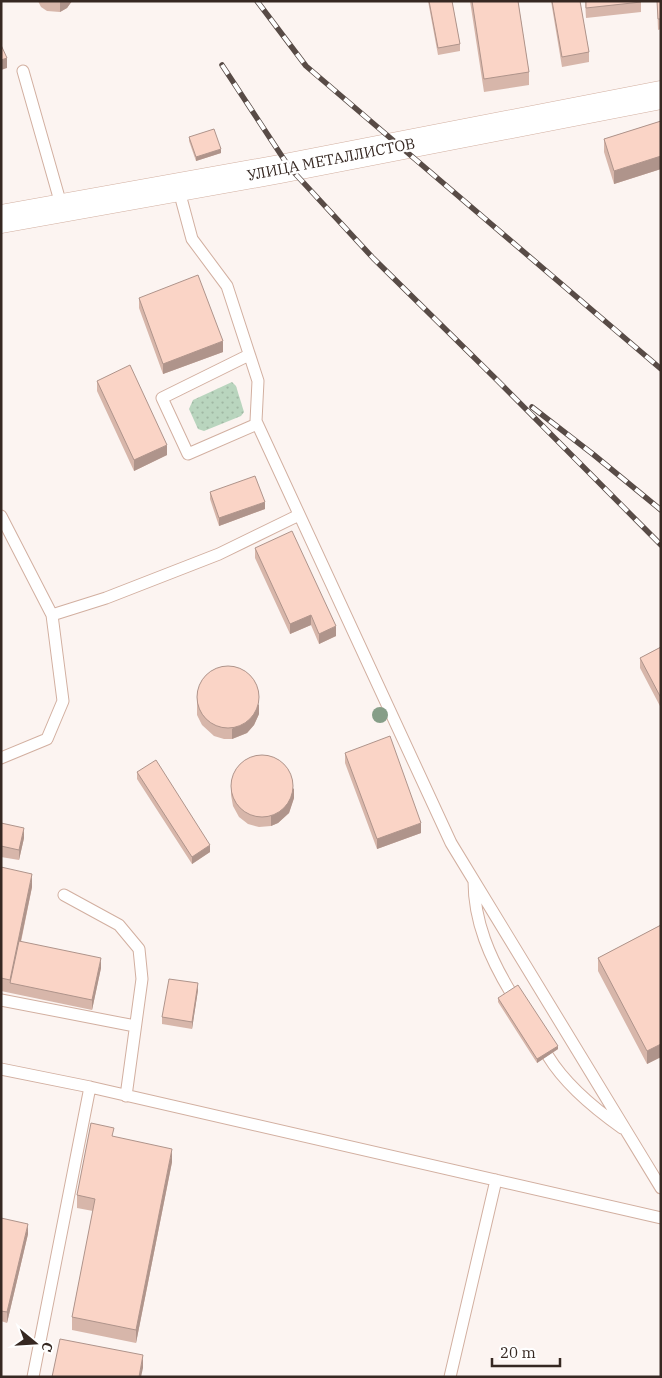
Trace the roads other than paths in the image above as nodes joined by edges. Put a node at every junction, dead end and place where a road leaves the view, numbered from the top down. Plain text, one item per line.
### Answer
1 (23, 71) dead end
2 (661, 95) edge
3 (178, 188) junction
4 (62, 208) junction
5 (1, 219) edge
6 (250, 356) junction
7 (257, 424) junction
8 (299, 515) junction
9 (1, 516) edge
10 (52, 615) junction
11 (1, 758) edge
12 (474, 880) junction
13 (64, 895) dead end
14 (511, 993) edge
15 (1, 1000) edge
16 (135, 1026) junction
17 (548, 1056) edge
18 (1, 1069) edge
19 (90, 1087) junction
20 (126, 1096) junction
21 (627, 1132) junction
22 (496, 1180) junction
23 (661, 1188) edge
24 (661, 1218) edge
25 (33, 1377) edge
26 (450, 1377) edge

1 - 4 lane
2 - 3 street, УЛИЦА МЕТАЛЛИСТОВ
3 - 4 street, УЛИЦА МЕТАЛЛИСТОВ
3 - 6 lane
4 - 5 street, УЛИЦА МЕТАЛЛИСТОВ
6 - 7 lane
6 - 7 lane
7 - 8 lane
8 - 10 lane
8 - 12 lane
9 - 10 lane
10 - 11 lane
12 - 14 lane
12 - 21 lane
13 - 16 lane
15 - 16 lane
16 - 20 lane
17 - 21 lane
18 - 19 lane
19 - 20 lane
19 - 25 lane
20 - 22 lane
21 - 23 lane
22 - 24 lane
22 - 26 lane

